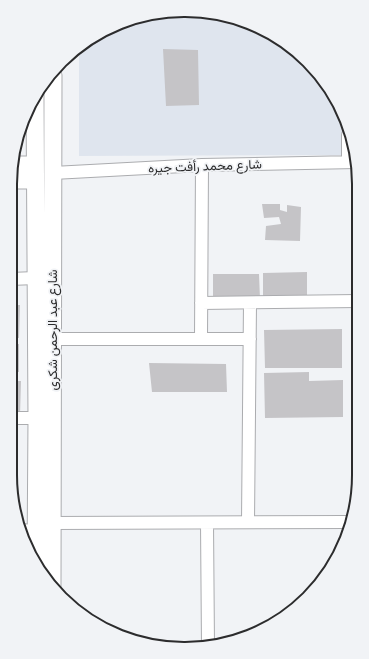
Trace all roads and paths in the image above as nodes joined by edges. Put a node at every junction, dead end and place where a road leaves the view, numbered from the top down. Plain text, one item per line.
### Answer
1 (53, 82) edge
2 (35, 108) edge
3 (351, 162) edge
4 (202, 165) junction
5 (18, 166) edge
6 (35, 172) junction
7 (53, 173) junction
8 (17, 178) edge
9 (36, 278) junction
10 (17, 279) edge
11 (352, 301) edge
12 (201, 303) junction
13 (250, 303) junction
14 (52, 339) junction
15 (201, 339) junction
16 (250, 339) junction
17 (17, 418) edge
18 (37, 418) junction
19 (248, 522) junction
20 (345, 522) edge
21 (207, 523) junction
22 (44, 527) junction
23 (26, 529) edge
24 (38, 555) edge
25 (50, 574) edge
26 (208, 641) edge

1 - 7 street, شارع عبد الرحمن شكرى
2 - 6 street, شارع عبد الرحمن شكرى
3 - 4 street, شارع محمد رأفت جيره
4 - 7 street, شارع محمد رأفت جيره
4 - 12 street
5 - 6 street
6 - 8 street
6 - 9 street, شارع عبد الرحمن شكرى
7 - 14 street, شارع عبد الرحمن شكرى
9 - 10 street
9 - 18 street, شارع عبد الرحمن شكرى
11 - 13 street
12 - 13 street
12 - 15 street
13 - 16 street
14 - 15 street
14 - 22 street, شارع عبد الرحمن شكرى
15 - 16 street
16 - 19 street
17 - 18 street
18 - 22 street, شارع عبد الرحمن شكرى
19 - 20 street
19 - 21 street
21 - 22 street
21 - 26 street
22 - 23 street
22 - 24 street, شارع عبد الرحمن شكرى
22 - 25 street, شارع عبد الرحمن شكرى

